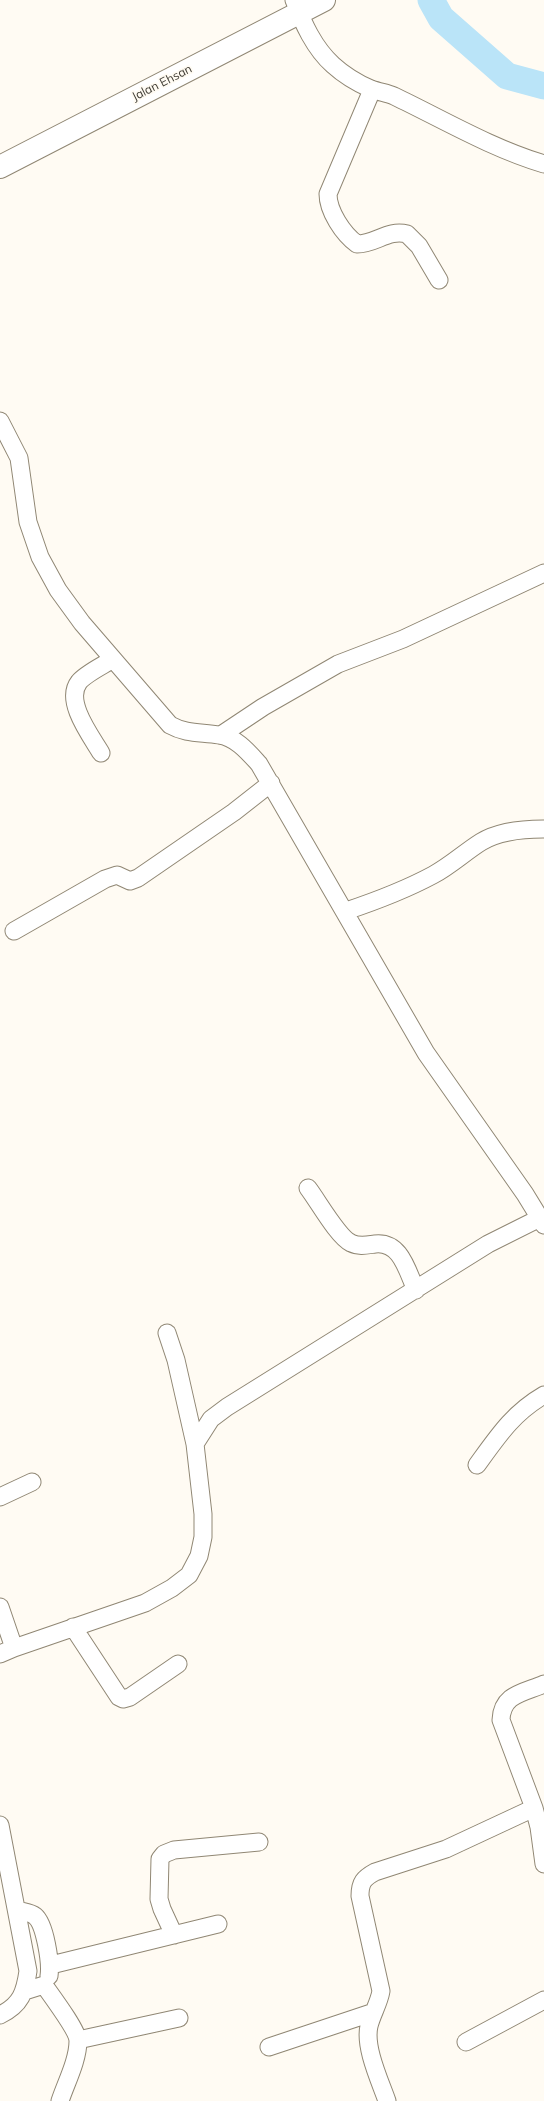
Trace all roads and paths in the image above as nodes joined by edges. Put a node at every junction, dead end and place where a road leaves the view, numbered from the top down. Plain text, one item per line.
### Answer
1 (324, 0) edge
2 (297, 6) edge
3 (372, 90) junction
4 (544, 164) edge
5 (0, 166) edge
6 (439, 280) dead end
7 (0, 421) edge
8 (544, 573) edge
9 (113, 659) junction
10 (220, 735) junction
11 (101, 753) dead end
12 (272, 783) junction
13 (543, 829) edge
14 (346, 911) junction
15 (14, 931) dead end
16 (308, 1188) dead end
17 (542, 1221) edge
18 (416, 1290) junction
19 (167, 1333) dead end
20 (544, 1395) edge
21 (195, 1444) junction
22 (477, 1465) dead end
23 (32, 1482) dead end
24 (0, 1497) edge
25 (0, 1607) edge
26 (73, 1627) junction
27 (7, 1651) edge
28 (178, 1664) dead end
29 (544, 1684) edge
30 (534, 1808) junction
31 (0, 1824) edge
32 (259, 1842) dead end
33 (544, 1864) edge
34 (17, 1910) junction
35 (218, 1924) dead end
36 (174, 1935) junction
37 (50, 1965) junction
38 (44, 1985) junction
39 (25, 1991) junction
40 (544, 2000) edge
41 (374, 2012) junction
42 (0, 2016) edge
43 (179, 2018) dead end
44 (78, 2040) junction
45 (466, 2042) dead end
46 (269, 2047) dead end
47 (60, 2101) edge
48 (387, 2101) edge

1 - 2 main road, Jalan Ehsan
2 - 3 street
2 - 5 main road, Jalan Ehsan
3 - 4 street
3 - 6 street
7 - 9 street
8 - 10 street
9 - 10 street
9 - 11 street
10 - 12 street
12 - 14 street
12 - 15 street
13 - 14 street
14 - 17 street
16 - 18 street
17 - 18 street
18 - 21 street
19 - 21 street
20 - 22 street
21 - 26 street
23 - 24 street
25 - 27 street
26 - 27 street
26 - 28 street
29 - 30 street
30 - 33 street
30 - 41 street
31 - 34 street
32 - 36 street
34 - 37 street
34 - 39 street
35 - 36 street
36 - 37 street
37 - 38 street
38 - 39 street
38 - 44 street
39 - 42 street
40 - 45 street
41 - 46 street
41 - 48 street
43 - 44 street
44 - 47 street

